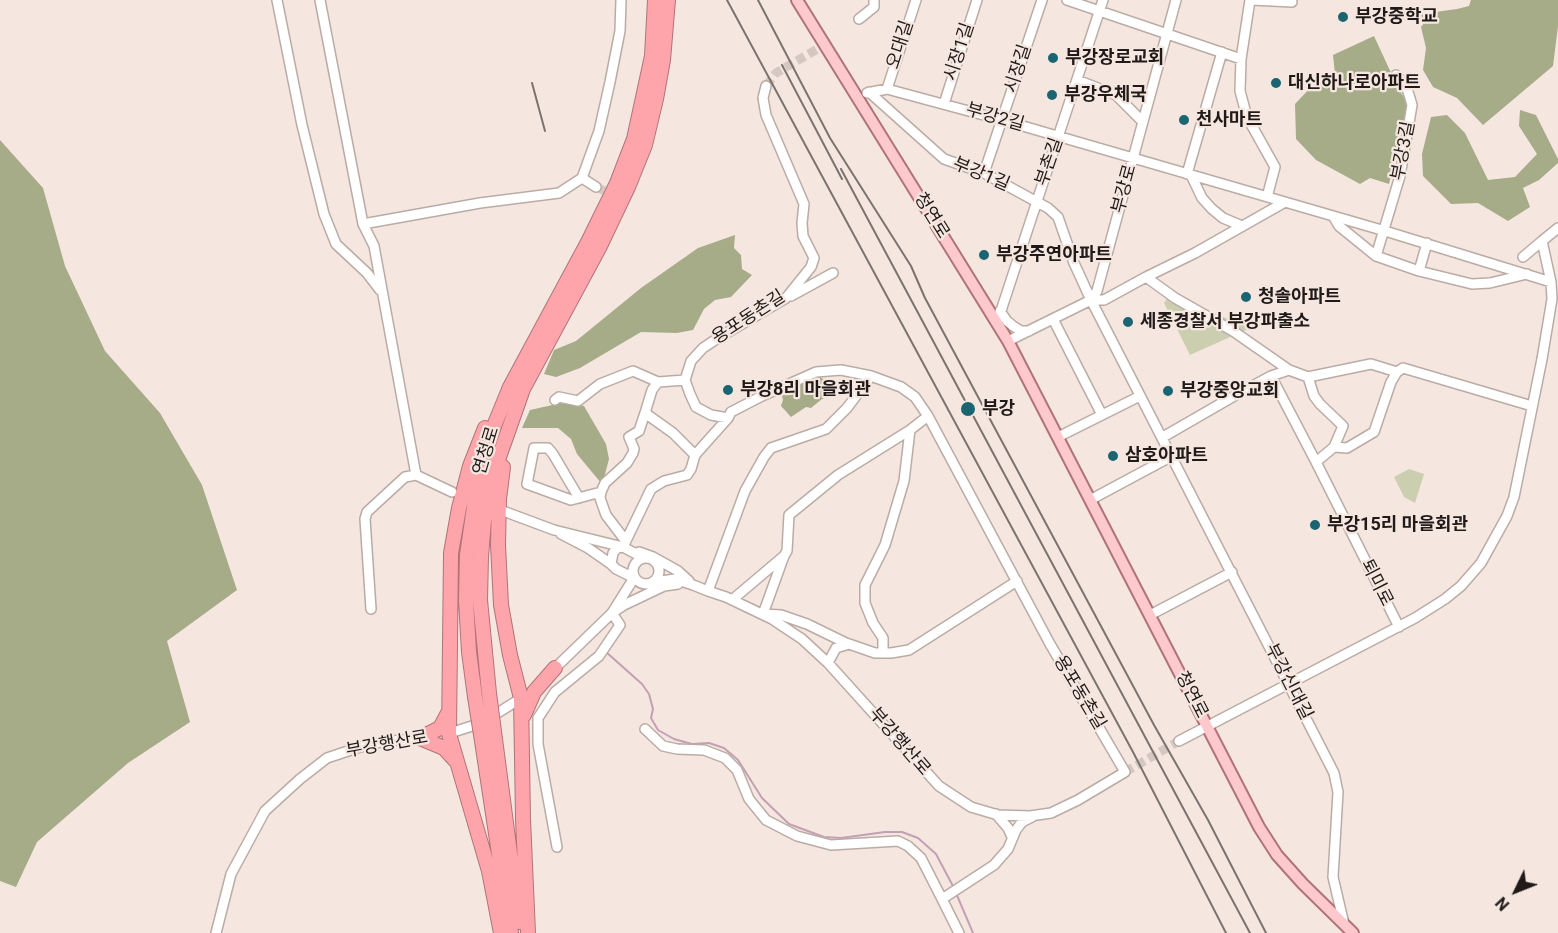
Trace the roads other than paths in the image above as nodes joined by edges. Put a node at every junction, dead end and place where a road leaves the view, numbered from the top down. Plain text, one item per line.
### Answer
1 (278, 0) edge
2 (320, 0) edge
3 (621, 0) edge
4 (655, 0) edge
5 (668, 0) edge
6 (797, 0) edge
7 (874, 0) edge
8 (916, 0) edge
9 (977, 0) edge
10 (1042, 0) edge
11 (1067, 0) edge
12 (1103, 0) edge
13 (1176, 0) edge
14 (1251, 0) edge
15 (1292, 2) dead end
16 (1099, 10) junction
17 (859, 19) dead end
18 (1167, 35) junction
19 (1222, 52) junction
20 (1241, 59) junction
21 (1396, 75) dead end
22 (1077, 80) junction
23 (766, 86) dead end
24 (886, 89) junction
25 (869, 92) junction
26 (856, 97) junction
27 (944, 104) junction
28 (1002, 120) junction
29 (1143, 122) junction
30 (1059, 136) junction
31 (1133, 158) junction
32 (984, 173) junction
33 (1189, 175) junction
34 (582, 178) junction
35 (596, 187) tunnel mouth
36 (1267, 197) junction
37 (1037, 202) junction
38 (1285, 202) junction
39 (1333, 216) junction
40 (363, 224) junction
41 (1242, 226) junction
42 (1558, 228) edge
43 (1385, 231) junction
44 (1542, 242) junction
45 (1427, 243) junction
46 (1376, 256) junction
47 (1523, 256) dead end
48 (1419, 271) junction
49 (833, 273) dead end
50 (1527, 274) junction
51 (1146, 277) junction
52 (1551, 282) junction
53 (382, 293) junction
54 (786, 298) junction
55 (1091, 300) junction
56 (1000, 311) junction
57 (1053, 319) junction
58 (997, 324) junction
59 (1029, 331) junction
60 (1008, 341) junction
61 (519, 366) junction
62 (534, 366) junction
63 (1289, 370) junction
64 (1398, 372) junction
65 (871, 376) junction
66 (1271, 376) junction
67 (1308, 377) junction
68 (685, 380) junction
69 (658, 382) junction
70 (1140, 396) junction
71 (555, 400) dead end
72 (1533, 406) junction
73 (645, 413) junction
74 (1102, 415) junction
75 (928, 416) junction
76 (728, 418) junction
77 (910, 430) junction
78 (1058, 437) junction
79 (1162, 437) junction
80 (1334, 447) junction
81 (695, 455) junction
82 (1172, 456) junction
83 (1316, 462) junction
84 (416, 475) junction
85 (452, 492) dead end
86 (601, 492) junction
87 (579, 498) junction
88 (1090, 500) junction
89 (503, 511) dead end
90 (554, 530) junction
91 (624, 543) junction
92 (784, 556) junction
93 (644, 558) junction
94 (611, 564) junction
95 (657, 564) junction
96 (620, 572) junction
97 (1232, 572) junction
98 (634, 578) junction
99 (1017, 581) junction
100 (651, 583) junction
101 (693, 585) junction
102 (708, 591) junction
103 (732, 600) junction
104 (371, 609) dead end
105 (614, 610) junction
106 (763, 614) junction
107 (1150, 615) junction
108 (1399, 627) junction
109 (849, 644) junction
110 (883, 652) junction
111 (828, 663) junction
112 (513, 666) junction
113 (555, 668) junction
114 (1288, 682) junction
115 (521, 698) junction
116 (450, 709) junction
117 (1207, 725) junction
118 (521, 726) junction
119 (645, 729) dead end
120 (449, 734) junction
121 (420, 738) junction
122 (488, 740) junction
123 (1179, 741) tunnel mouth
124 (457, 762) junction
125 (1125, 772) joint
126 (996, 814) junction
127 (1035, 816) junction
128 (1012, 837) junction
129 (557, 847) dead end
130 (944, 898) junction
131 (1344, 924) junction
132 (216, 933) edge
133 (501, 933) edge
134 (511, 933) edge
135 (521, 933) edge
136 (528, 933) edge
137 (958, 933) edge
138 (1353, 933) edge

1 - 53 street
2 - 40 street
3 - 34 street
4 - 61 highway, 연청로
5 - 62 highway, 연청로
6 - 26 main road, 청연로
7 - 17 street
8 - 24 street, 오대길
9 - 27 street, 시장1길
10 - 28 street, 시장길
11 - 16 street
12 - 16 street, 부촌길
13 - 18 street, 부강로
14 - 15 street
14 - 20 street
16 - 18 street
16 - 22 street, 부촌길
18 - 19 street
18 - 29 street, 부강로
19 - 20 street
19 - 33 street
20 - 36 street
21 - 43 street, 부강3길
22 - 29 street
22 - 30 street, 부촌길
23 - 54 street, 용포동촌길
24 - 25 street, 부강2길
24 - 27 street, 부강2길
25 - 26 street, 부강2길
25 - 32 street, 부강1길
26 - 58 main road, 청연로
27 - 28 street, 부강2길
28 - 30 street, 부강2길
28 - 32 street, 시장길
29 - 31 street, 부강로
30 - 31 street, 부강2길
30 - 37 street, 부촌길
31 - 33 street
31 - 55 street, 부강로
32 - 37 street, 부강1길
33 - 36 street
33 - 41 street
34 - 35 street
34 - 40 street
36 - 38 street
37 - 55 street, 부강1길
37 - 56 street, 부촌길
38 - 39 street
38 - 41 street
39 - 43 street
39 - 46 street
40 - 53 street
41 - 51 street
42 - 44 street
43 - 45 street
43 - 46 street, 부강3길
44 - 47 street
44 - 52 street
45 - 48 street
45 - 50 street
46 - 48 street
48 - 50 street
49 - 54 street
50 - 52 street
51 - 55 street
51 - 63 street
52 - 72 street
53 - 84 street
54 - 68 street, 용포동촌길
55 - 57 street
55 - 70 street, 부강신대길
56 - 58 street, 부촌길
56 - 59 street
57 - 59 street
57 - 74 street
58 - 60 main road, 청연로
59 - 60 street
60 - 78 main road, 청연로
61 - 116 highway
61 - 122 highway, 연청로, bridge
62 - 112 highway
62 - 122 highway, 연청로, bridge
63 - 66 street
63 - 67 street
64 - 67 street
64 - 72 street
64 - 80 street
65 - 75 street, 용포동촌길
65 - 76 street, 용포동촌길
65 - 102 street
66 - 79 street
66 - 83 street
67 - 80 street
68 - 69 street
68 - 76 street
69 - 71 street
69 - 73 street
70 - 74 street
70 - 79 street, 부강신대길
72 - 108 street
73 - 81 street
73 - 86 street
74 - 78 street
75 - 77 street
75 - 99 street, 용포동촌길
76 - 81 street, 용포동촌길
77 - 92 street
77 - 110 street
78 - 88 main road, 청연로
79 - 82 street, 부강신대길
80 - 83 street
81 - 91 street, 용포동촌길
82 - 88 street
82 - 97 street, 부강신대길
83 - 108 street, 퇴미로
84 - 85 street
84 - 104 street
86 - 87 street
86 - 91 street
87 - 87 street
88 - 107 main road, 청연로
89 - 90 street
90 - 91 street
90 - 94 street
91 - 93 street
91 - 94 street
91 - 101 street
92 - 103 street
92 - 106 street
93 - 95 street
93 - 98 street, 부강행산로
94 - 96 street
95 - 100 street
95 - 101 street
96 - 98 street
96 - 105 street, 부강행산로
97 - 107 street
97 - 114 street, 부강신대길
98 - 100 street
98 - 105 street, 부강행산로
99 - 110 street
99 - 125 street, 용포동촌길
100 - 101 street
100 - 105 street
101 - 102 street, 부강행산로
101 - 105 street
102 - 103 street, 부강행산로
103 - 106 street, 부강행산로
105 - 113 street, 부강행산로
105 - 129 street
106 - 109 street
106 - 111 street, 부강행산로
107 - 117 main road, 청연로
108 - 114 street
109 - 110 street
109 - 111 street
111 - 126 street, 부강행산로
112 - 113 highway
112 - 115 highway
113 - 115 street, 부강행산로
113 - 118 highway
114 - 117 street
114 - 131 street, 부강신대길
115 - 118 highway
115 - 120 street, 부강행산로
116 - 120 highway
116 - 121 highway
117 - 123 street
117 - 131 main road, 청연로
118 - 136 highway
119 - 130 street
120 - 121 street, 부강행산로
120 - 124 highway
121 - 124 highway
121 - 132 street, 부강행산로
122 - 134 highway, 연청로
122 - 135 highway, 연청로
124 - 133 highway
125 - 127 street, 부강행산로
126 - 127 street, 부강행산로
126 - 128 street
127 - 128 street
128 - 130 street
130 - 137 street
131 - 138 main road, 청연로

